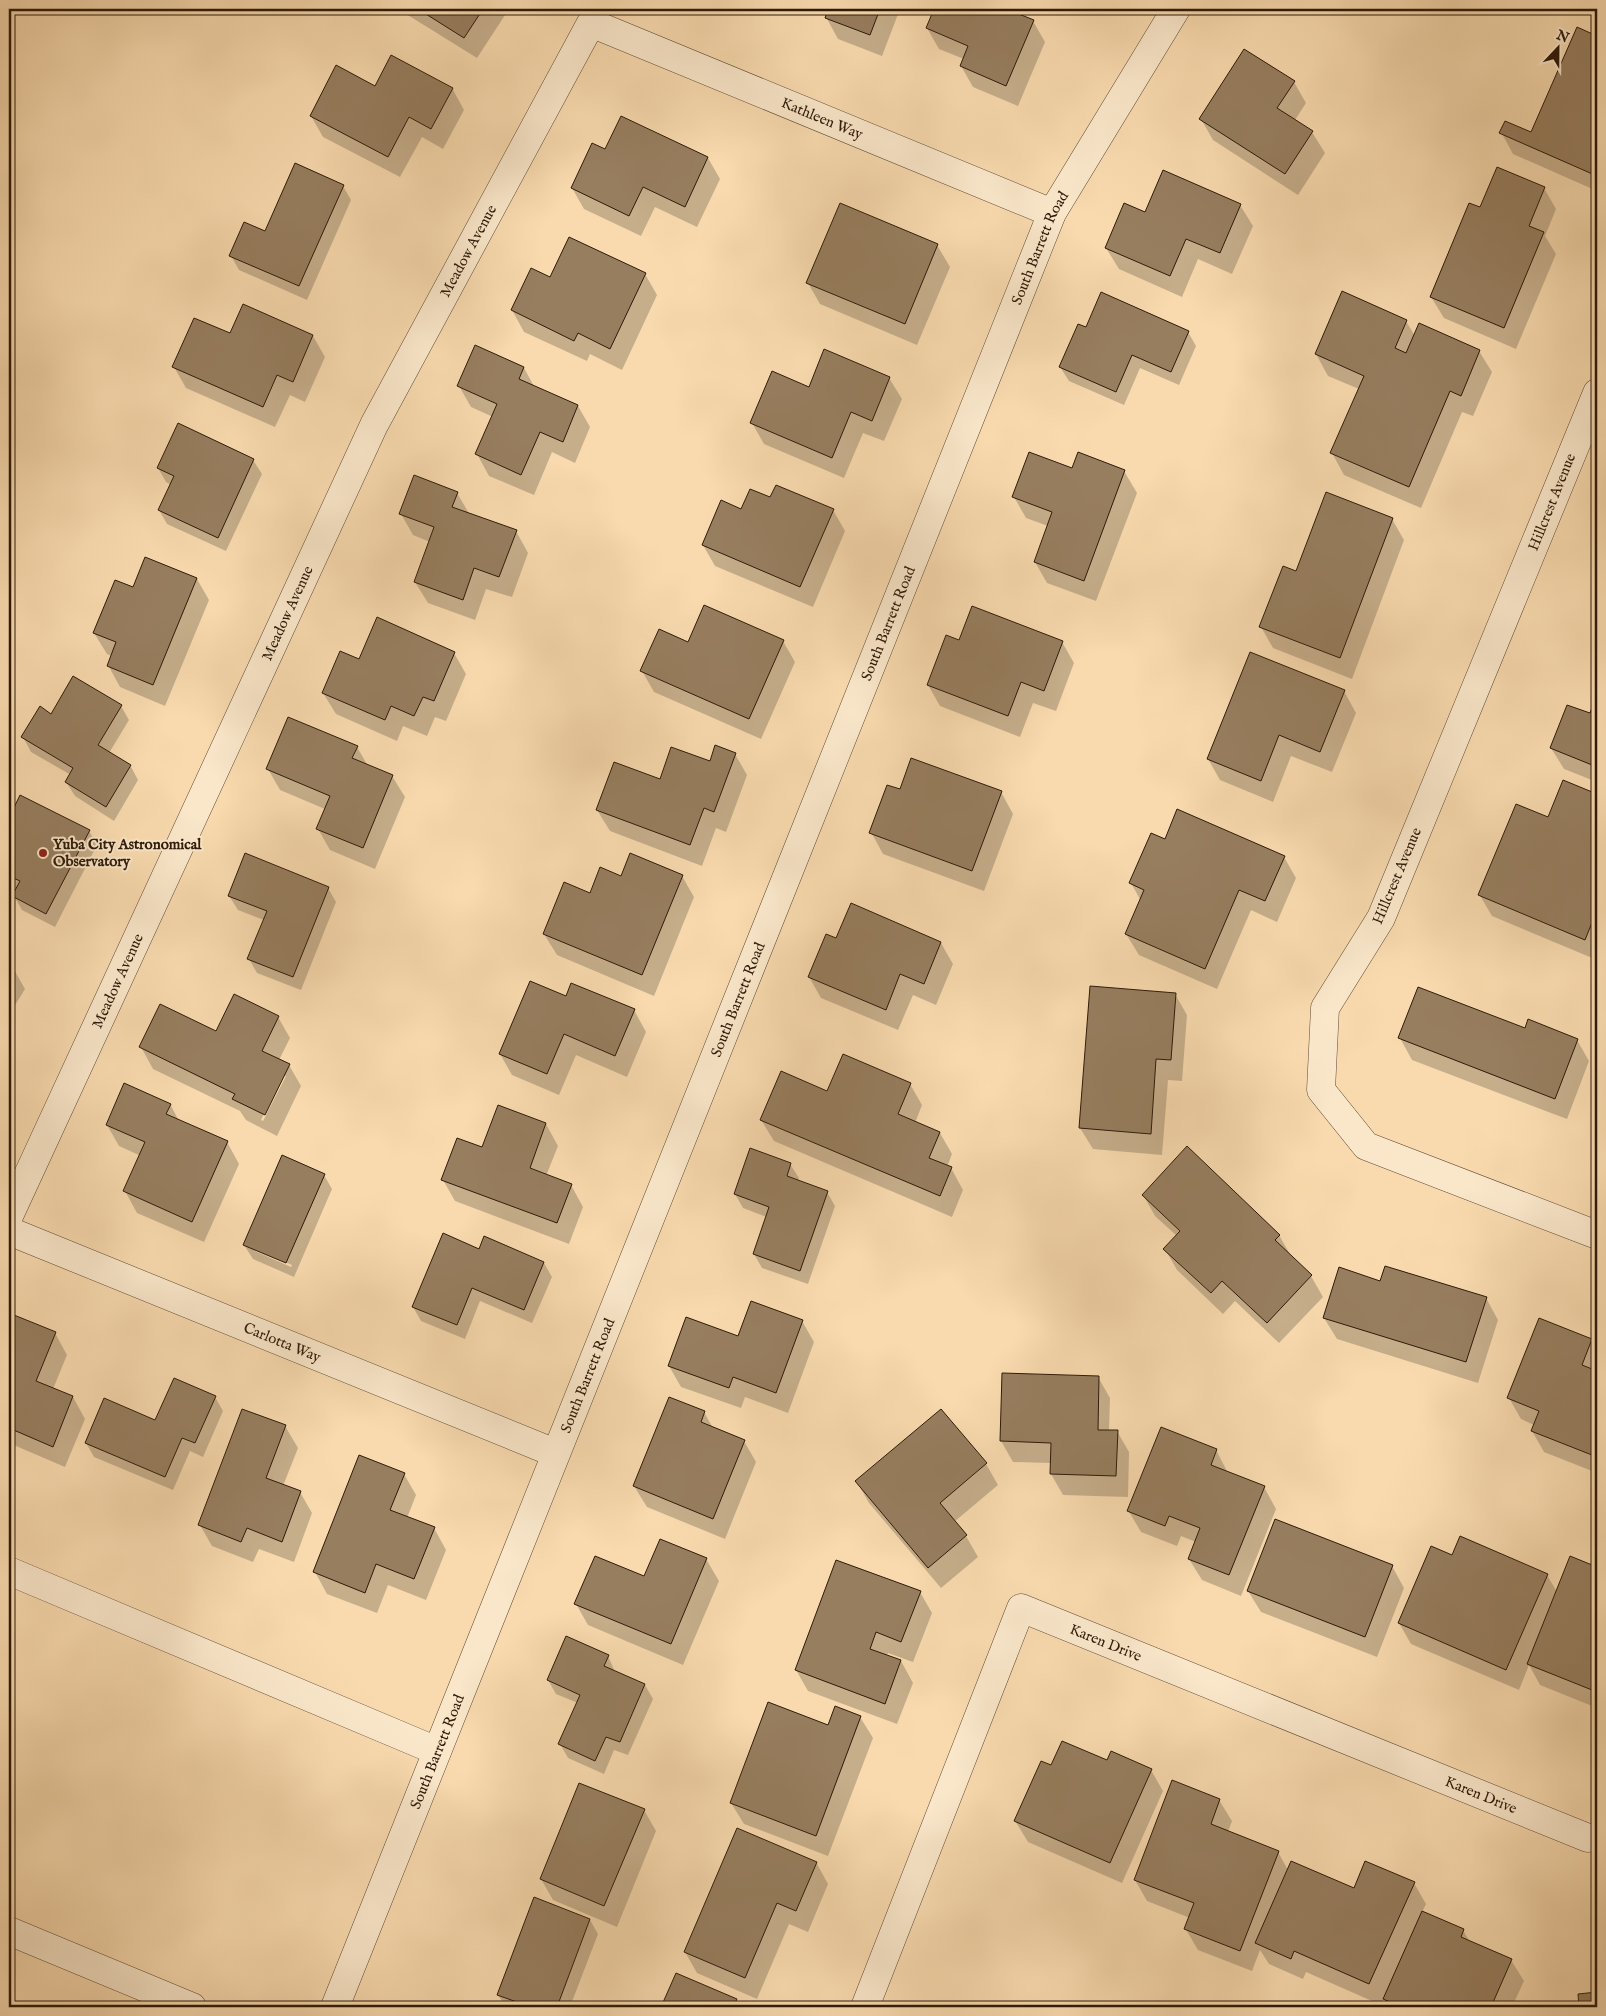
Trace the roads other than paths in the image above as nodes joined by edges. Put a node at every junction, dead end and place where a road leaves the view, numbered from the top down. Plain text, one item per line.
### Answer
1 (1176, 9) edge
2 (591, 23) joint
3 (1052, 213) junction
4 (1597, 393) edge
5 (9, 1216) edge
6 (9, 1231) edge
7 (1597, 1235) edge
8 (556, 1453) junction
9 (9, 1571) edge
10 (437, 1751) junction
11 (1588, 1838) dead end
12 (9, 1931) edge
13 (192, 2007) edge
14 (335, 2007) edge
15 (865, 2007) edge

1 - 3 street, South Barrett Road
2 - 3 street, Kathleen Way
2 - 5 street, Meadow Avenue
3 - 8 street, South Barrett Road
4 - 7 street, Hillcrest Avenue
6 - 8 street, Carlotta Way
8 - 10 street, South Barrett Road
9 - 10 street
10 - 14 street, South Barrett Road
11 - 15 street, Karen Drive
12 - 13 street

